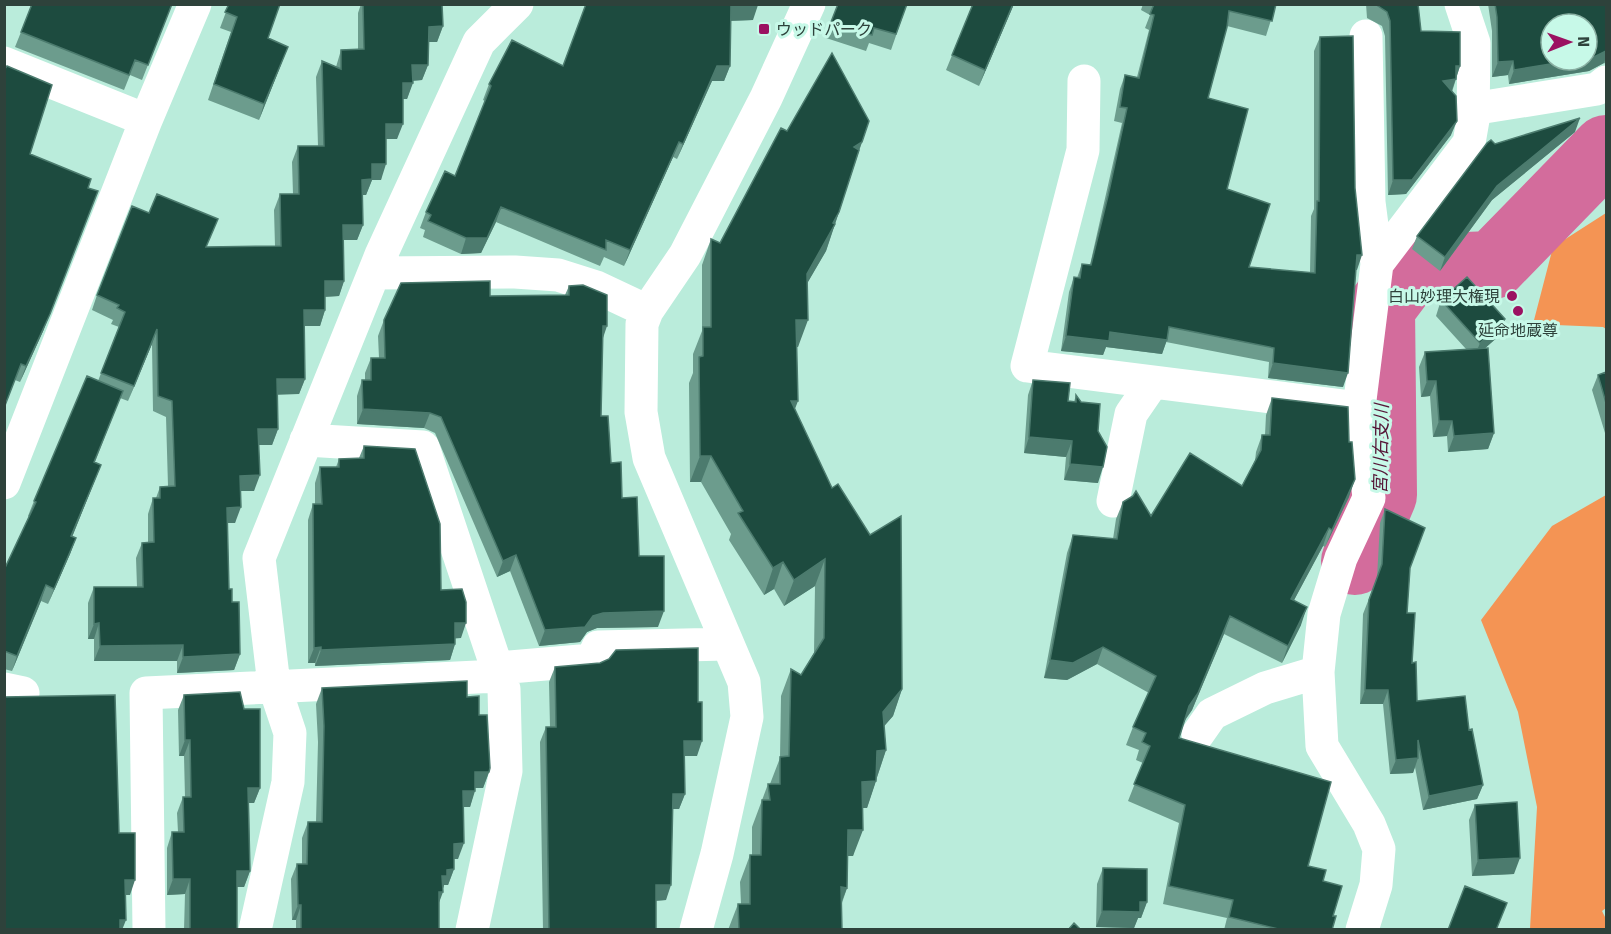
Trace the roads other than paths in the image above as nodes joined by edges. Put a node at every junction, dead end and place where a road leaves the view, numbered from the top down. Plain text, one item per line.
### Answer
1 (195, 4) edge
2 (517, 4) edge
3 (809, 4) edge
4 (1461, 4) edge
5 (1366, 36) dead end
6 (4, 63) edge
7 (1084, 81) dead end
8 (1606, 82) edge
9 (1472, 109) junction
10 (146, 120) junction
11 (1377, 264) junction
12 (375, 273) junction
13 (647, 310) junction
14 (1153, 382) junction
15 (1359, 408) junction
16 (306, 441) junction
17 (4, 483) edge
18 (1113, 501) dead end
19 (728, 644) junction
20 (1318, 672) junction
21 (498, 676) junction
22 (274, 685) junction
23 (1198, 734) dead end
24 (149, 930) edge
25 (255, 930) edge
26 (472, 930) edge
27 (696, 930) edge
28 (1362, 930) edge

1 - 10 street
2 - 12 street
3 - 13 street
4 - 9 street
5 - 11 street
6 - 10 street
7 - 14 street
8 - 9 street
9 - 11 street
10 - 17 street
11 - 15 street
12 - 13 street
12 - 16 street
13 - 19 street
14 - 15 street
14 - 18 street
15 - 20 street
16 - 21 street
16 - 22 street
19 - 21 street
19 - 27 street
20 - 23 street
20 - 28 street
21 - 22 street
21 - 26 street
22 - 24 street
22 - 25 street

